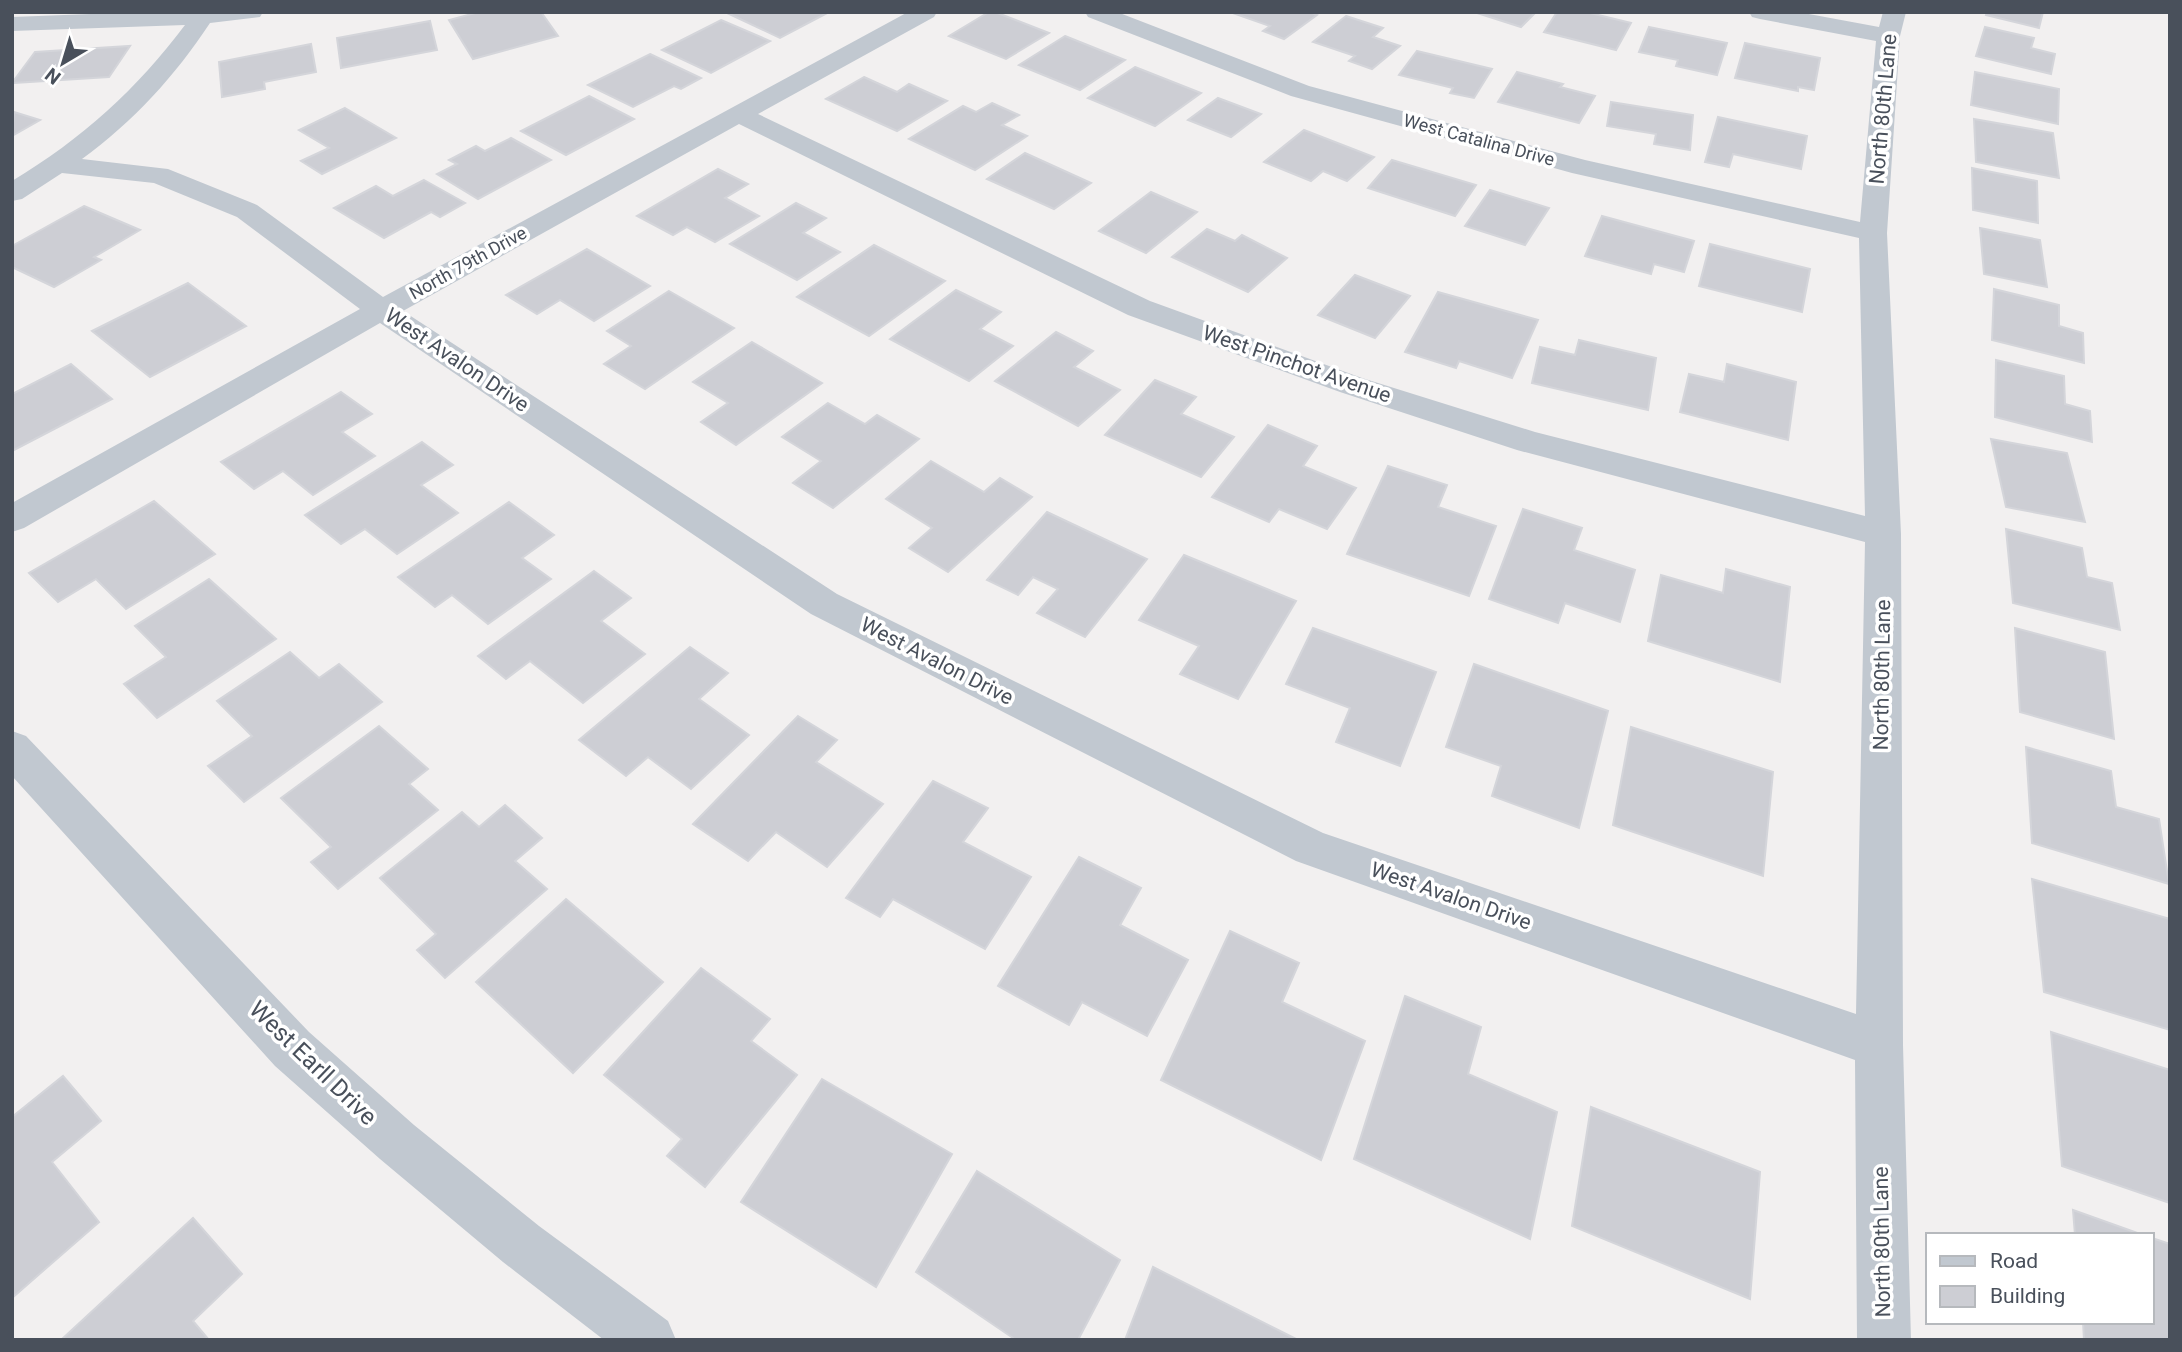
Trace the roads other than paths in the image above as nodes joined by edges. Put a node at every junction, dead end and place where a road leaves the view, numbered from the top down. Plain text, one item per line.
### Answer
1 (252, 12) edge
2 (926, 12) edge
3 (1096, 12) edge
4 (1760, 12) edge
5 (203, 15) edge
6 (12, 24) edge
7 (1891, 24) edge
8 (740, 115) junction
9 (60, 164) junction
10 (12, 193) edge
11 (1872, 233) junction
12 (381, 310) junction
13 (12, 519) edge
14 (1883, 534) junction
15 (12, 748) edge
16 (1879, 1045) junction
17 (649, 1340) edge
18 (1884, 1340) edge

1 - 5 street
2 - 8 street, North 79th Drive
3 - 11 street, West Catalina Drive
4 - 7 street
5 - 6 street
5 - 9 street
7 - 11 street, North 80th Lane
8 - 12 street, North 79th Drive
8 - 14 street, West Pinchot Avenue
9 - 10 street
9 - 12 street, West Avalon Drive
11 - 14 street, North 80th Lane
12 - 13 street, North 79th Drive
12 - 16 street, West Avalon Drive
14 - 16 street, North 80th Lane
15 - 17 street, West Earll Drive
16 - 18 street, North 80th Lane

